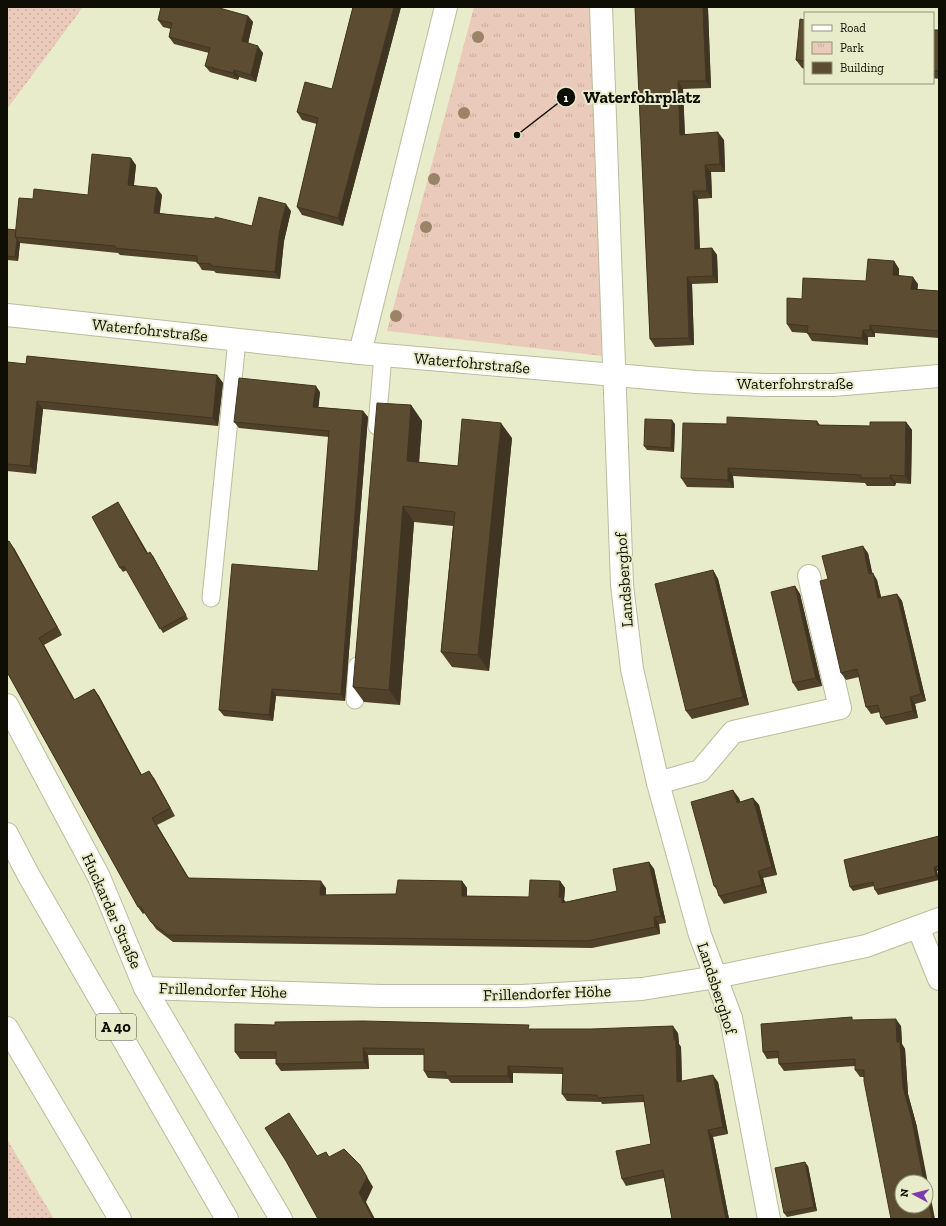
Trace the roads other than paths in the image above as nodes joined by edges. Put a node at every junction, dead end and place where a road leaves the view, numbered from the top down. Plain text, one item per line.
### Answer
1 (446, 7) edge
2 (601, 7) edge
3 (7, 315) edge
4 (237, 340) junction
5 (360, 353) junction
6 (383, 355) junction
7 (614, 375) junction
8 (939, 376) edge
9 (376, 441) edge
10 (809, 576) dead end
11 (211, 598) dead end
12 (359, 652) edge
13 (355, 700) edge
14 (7, 705) edge
15 (658, 783) junction
16 (7, 834) edge
17 (939, 919) edge
18 (918, 927) junction
19 (716, 977) junction
20 (939, 979) edge
21 (145, 988) junction
22 (7, 1028) edge
23 (120, 1219) edge
24 (227, 1219) edge
25 (281, 1219) edge
26 (769, 1219) edge

1 - 5 main road
2 - 7 main road, Landsberghof
3 - 4 main road, Waterfohrstraße
4 - 5 main road, Waterfohrstraße
4 - 11 lane
5 - 6 main road, Waterfohrstraße
6 - 7 main road, Waterfohrstraße
6 - 9 lane
7 - 8 main road, Waterfohrstraße
7 - 15 main road, Landsberghof
10 - 15 main road
12 - 13 lane
14 - 21 main road, Huckarder Straße
15 - 19 main road, Landsberghof
16 - 24 main road, A 40
17 - 18 main road, Frillendorfer Höhe
18 - 19 main road, Frillendorfer Höhe
18 - 20 main road
19 - 21 main road, Frillendorfer Höhe
19 - 26 main road, Landsberghof
21 - 25 main road, Huckarder Straße
22 - 23 main road

